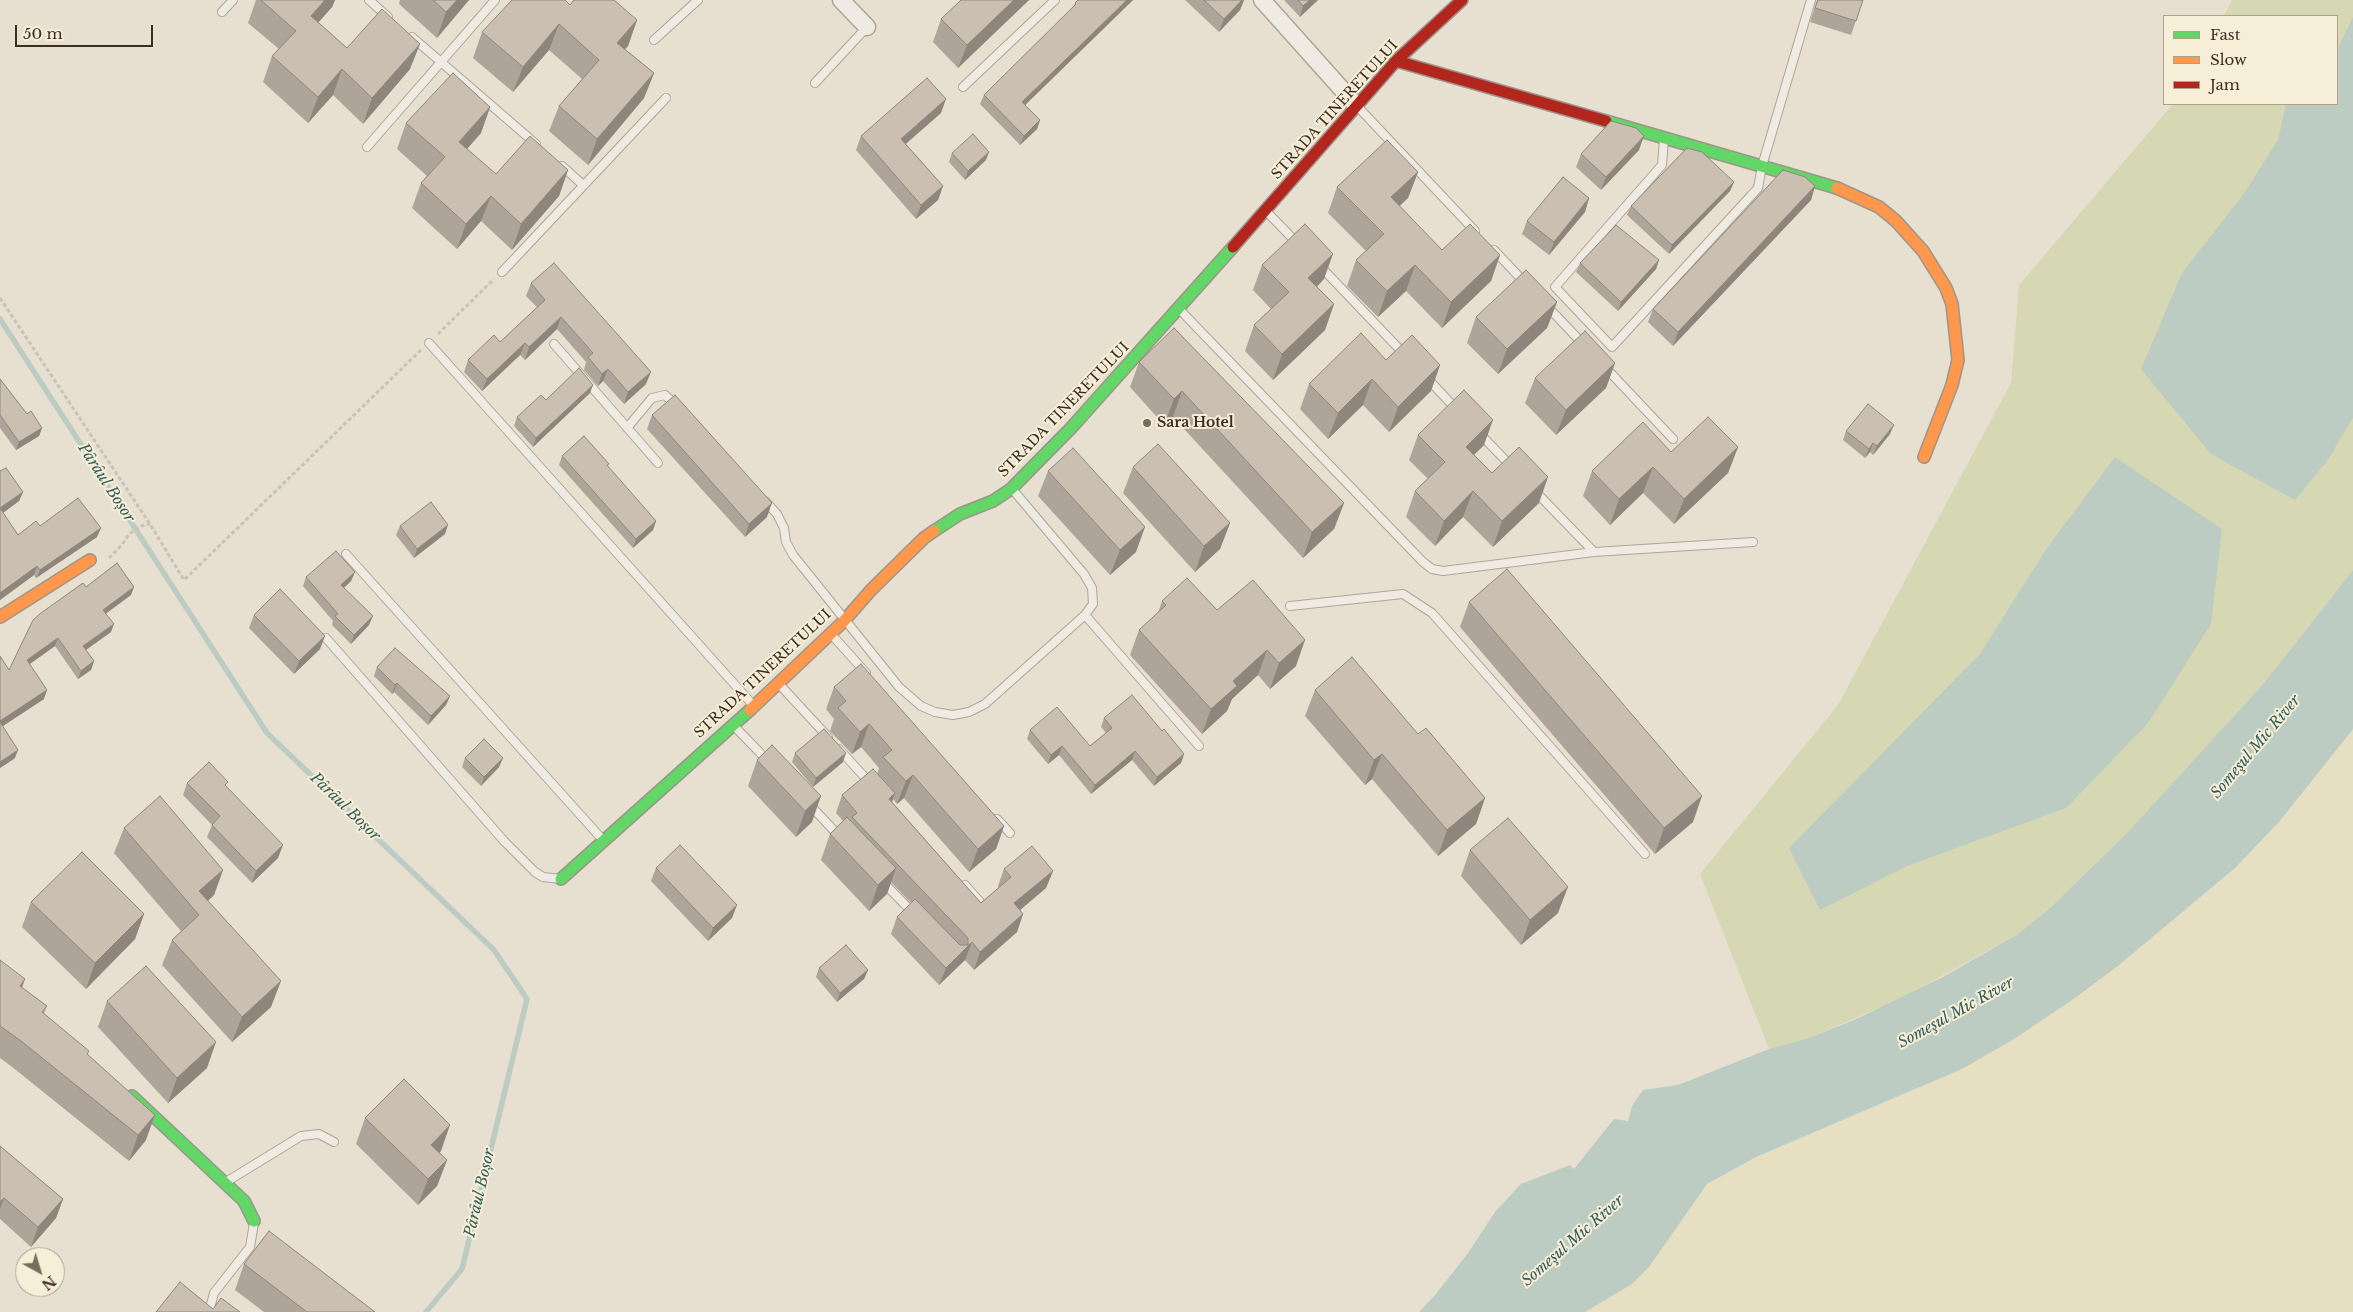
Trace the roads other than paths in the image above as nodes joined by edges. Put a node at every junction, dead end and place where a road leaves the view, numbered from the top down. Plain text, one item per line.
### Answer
1 (233, 0) edge
2 (369, 0) edge
3 (495, 0) edge
4 (698, 0) edge
5 (841, 0) edge
6 (1055, 0) edge
7 (1262, 0) edge
8 (1462, 0) edge
9 (1811, 0) edge
10 (222, 12) dead end
11 (397, 24) edge
12 (867, 27) joint
13 (404, 30) edge
14 (654, 40) dead end
15 (440, 61) junction
16 (1396, 61) junction
17 (815, 83) dead end
18 (963, 87) dead end
19 (666, 98) dead end
20 (1356, 105) junction
21 (1664, 139) junction
22 (367, 147) dead end
23 (545, 152) edge
24 (552, 158) edge
25 (1762, 166) junction
26 (582, 184) junction
27 (1266, 210) junction
28 (1307, 253) edge
29 (1314, 260) edge
30 (502, 272) road end
31 (1532, 290) edge
32 (1538, 297) edge
33 (1179, 309) junction
34 (429, 342) road end
35 (554, 344) dead end
36 (1592, 354) edge
37 (1409, 360) edge
38 (1599, 361) edge
39 (1423, 374) edge
40 (684, 413) edge
41 (1464, 417) edge
42 (1471, 424) edge
43 (627, 428) junction
44 (1673, 439) dead end
45 (1924, 457) dead end
46 (658, 463) dead end
47 (1519, 474) edge
48 (1525, 481) edge
49 (1012, 489) junction
50 (757, 492) edge
51 (1753, 542) dead end
52 (1594, 552) junction
53 (346, 554) dead end
54 (90, 560) road end
55 (1290, 606) dead end
56 (1085, 615) junction
57 (0, 617) edge
58 (844, 621) junction
59 (831, 634) junction
60 (326, 638) edge
61 (870, 678) edge
62 (778, 684) junction
63 (754, 707) junction
64 (732, 724) junction
65 (1199, 746) dead end
66 (773, 767) edge
67 (879, 793) edge
68 (801, 795) edge
69 (990, 811) edge
70 (1010, 833) dead end
71 (603, 840) junction
72 (848, 845) edge
73 (1645, 854) dead end
74 (875, 874) edge
75 (561, 879) joint
76 (960, 880) edge
77 (980, 902) edge
78 (923, 924) edge
79 (124, 1090) edge
80 (334, 1142) dead end
81 (225, 1183) junction
82 (254, 1221) joint
83 (209, 1312) edge

1 - 10 lane
2 - 11 lane
3 - 15 lane
4 - 14 lane
5 - 12 street
6 - 18 lane
7 - 20 street
8 - 16 street, STRADA TINERETULUI
9 - 25 lane
12 - 17 lane
13 - 15 lane
15 - 22 lane
15 - 23 lane
16 - 20 street, STRADA TINERETULUI
16 - 21 street
19 - 26 lane
20 - 27 street, STRADA TINERETULUI
20 - 31 lane
21 - 25 street
21 - 25 lane
24 - 26 lane
25 - 45 street
26 - 30 lane
27 - 28 lane
27 - 33 street, STRADA TINERETULUI
29 - 37 lane
32 - 36 lane
33 - 49 street, STRADA TINERETULUI
33 - 52 lane
34 - 63 lane
35 - 43 lane
38 - 44 lane
39 - 41 lane
40 - 43 lane
42 - 47 lane
43 - 46 lane
48 - 52 lane
49 - 56 lane
49 - 58 street, STRADA TINERETULUI
50 - 58 lane
51 - 52 lane
53 - 71 lane
54 - 57 street
55 - 73 lane
56 - 58 lane
56 - 65 lane
58 - 59 street, STRADA TINERETULUI
59 - 61 lane
59 - 62 street, STRADA TINERETULUI
60 - 75 lane
62 - 63 street, STRADA TINERETULUI
62 - 67 lane
63 - 64 street, STRADA TINERETULUI
64 - 66 lane
64 - 71 street, STRADA TINERETULUI
68 - 72 lane
69 - 70 lane
71 - 75 street, STRADA TINERETULUI
74 - 78 lane
76 - 77 lane
79 - 81 street
80 - 81 lane
81 - 82 street
82 - 83 lane

